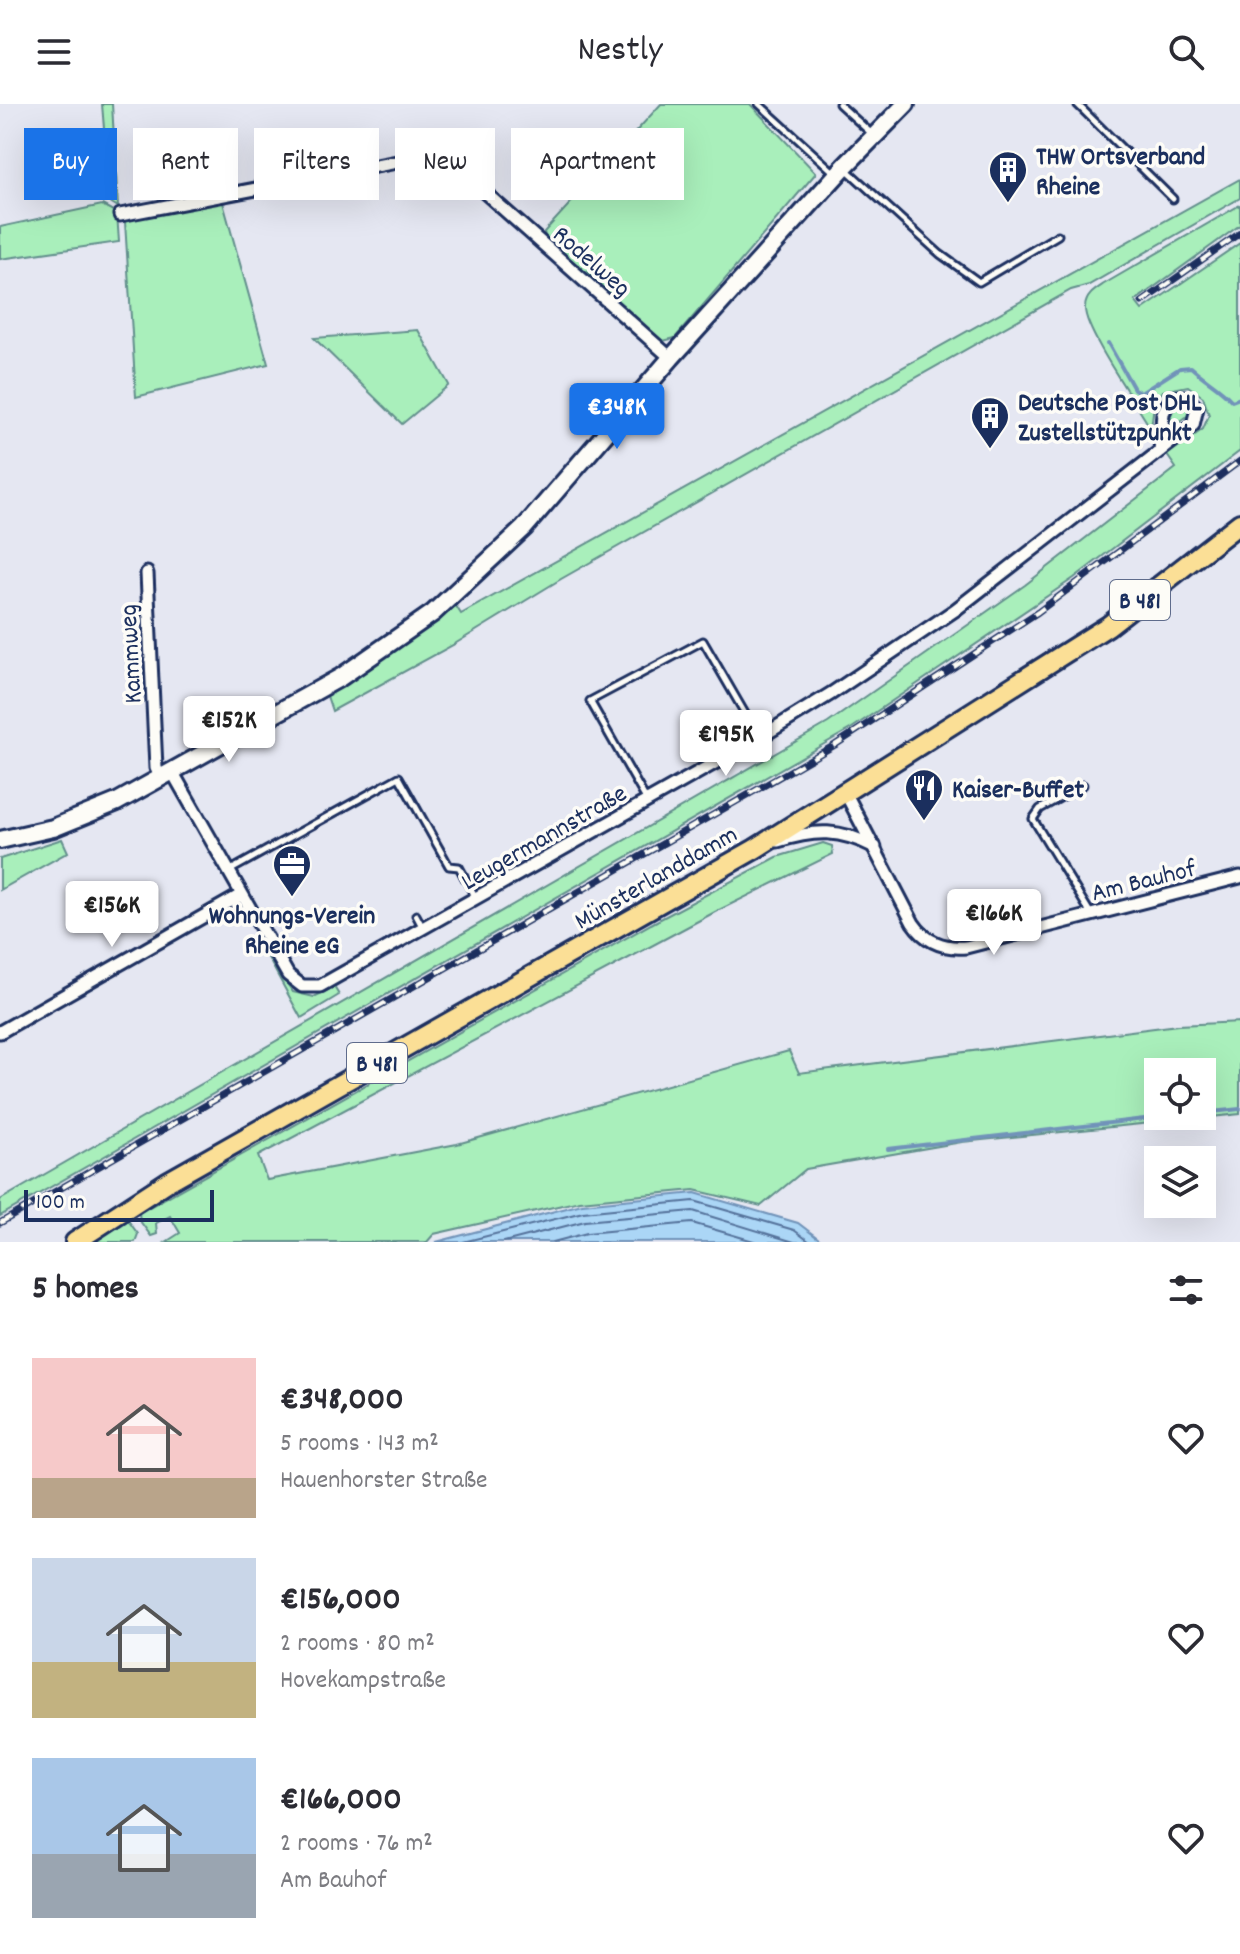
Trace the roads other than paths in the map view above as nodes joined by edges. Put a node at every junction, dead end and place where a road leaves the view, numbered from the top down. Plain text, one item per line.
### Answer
1 (759, 104) edge
2 (839, 104) edge
3 (906, 104) edge
4 (1077, 104) edge
5 (876, 137) junction
6 (840, 171) junction
7 (1173, 199) dead end
8 (120, 215) dead end
9 (1058, 235) dead end
10 (671, 358) junction
11 (1160, 451) junction
12 (1240, 523) edge
13 (147, 573) dead end
14 (759, 738) junction
15 (167, 776) junction
16 (1083, 785) dead end
17 (845, 792) junction
18 (647, 802) junction
19 (0, 840) edge
20 (875, 847) junction
21 (755, 849) junction
22 (228, 871) junction
23 (1240, 877) edge
24 (241, 895) junction
25 (477, 899) junction
26 (416, 915) dead end
27 (1091, 915) junction
28 (424, 929) junction
29 (0, 1032) edge
30 (75, 1242) edge

1 - 6 lane
2 - 5 lane
3 - 5 street
4 - 7 lane
5 - 6 street
6 - 9 lane
6 - 10 street
8 - 10 street, Rodelweg
10 - 15 street
11 - 11 street, Leugermannstraße
11 - 14 street, Leugermannstraße
12 - 17 main road, Münsterlanddamm / B 481
13 - 15 street, Kammweg
14 - 18 street, Leugermannstraße
14 - 18 lane
15 - 19 street
15 - 22 street, Leugermannstraße
16 - 27 lane
17 - 20 street, Am Bauhof
17 - 21 main road, Münsterlanddamm / B 481
18 - 25 street, Leugermannstraße
20 - 21 street
20 - 27 street, Am Bauhof
21 - 30 main road, Münsterlanddamm / B 481
22 - 24 street, Leugermannstraße
22 - 25 lane
23 - 27 street, Am Bauhof
24 - 28 street, Leugermannstraße
24 - 29 street
25 - 28 street, Leugermannstraße
26 - 28 lane

